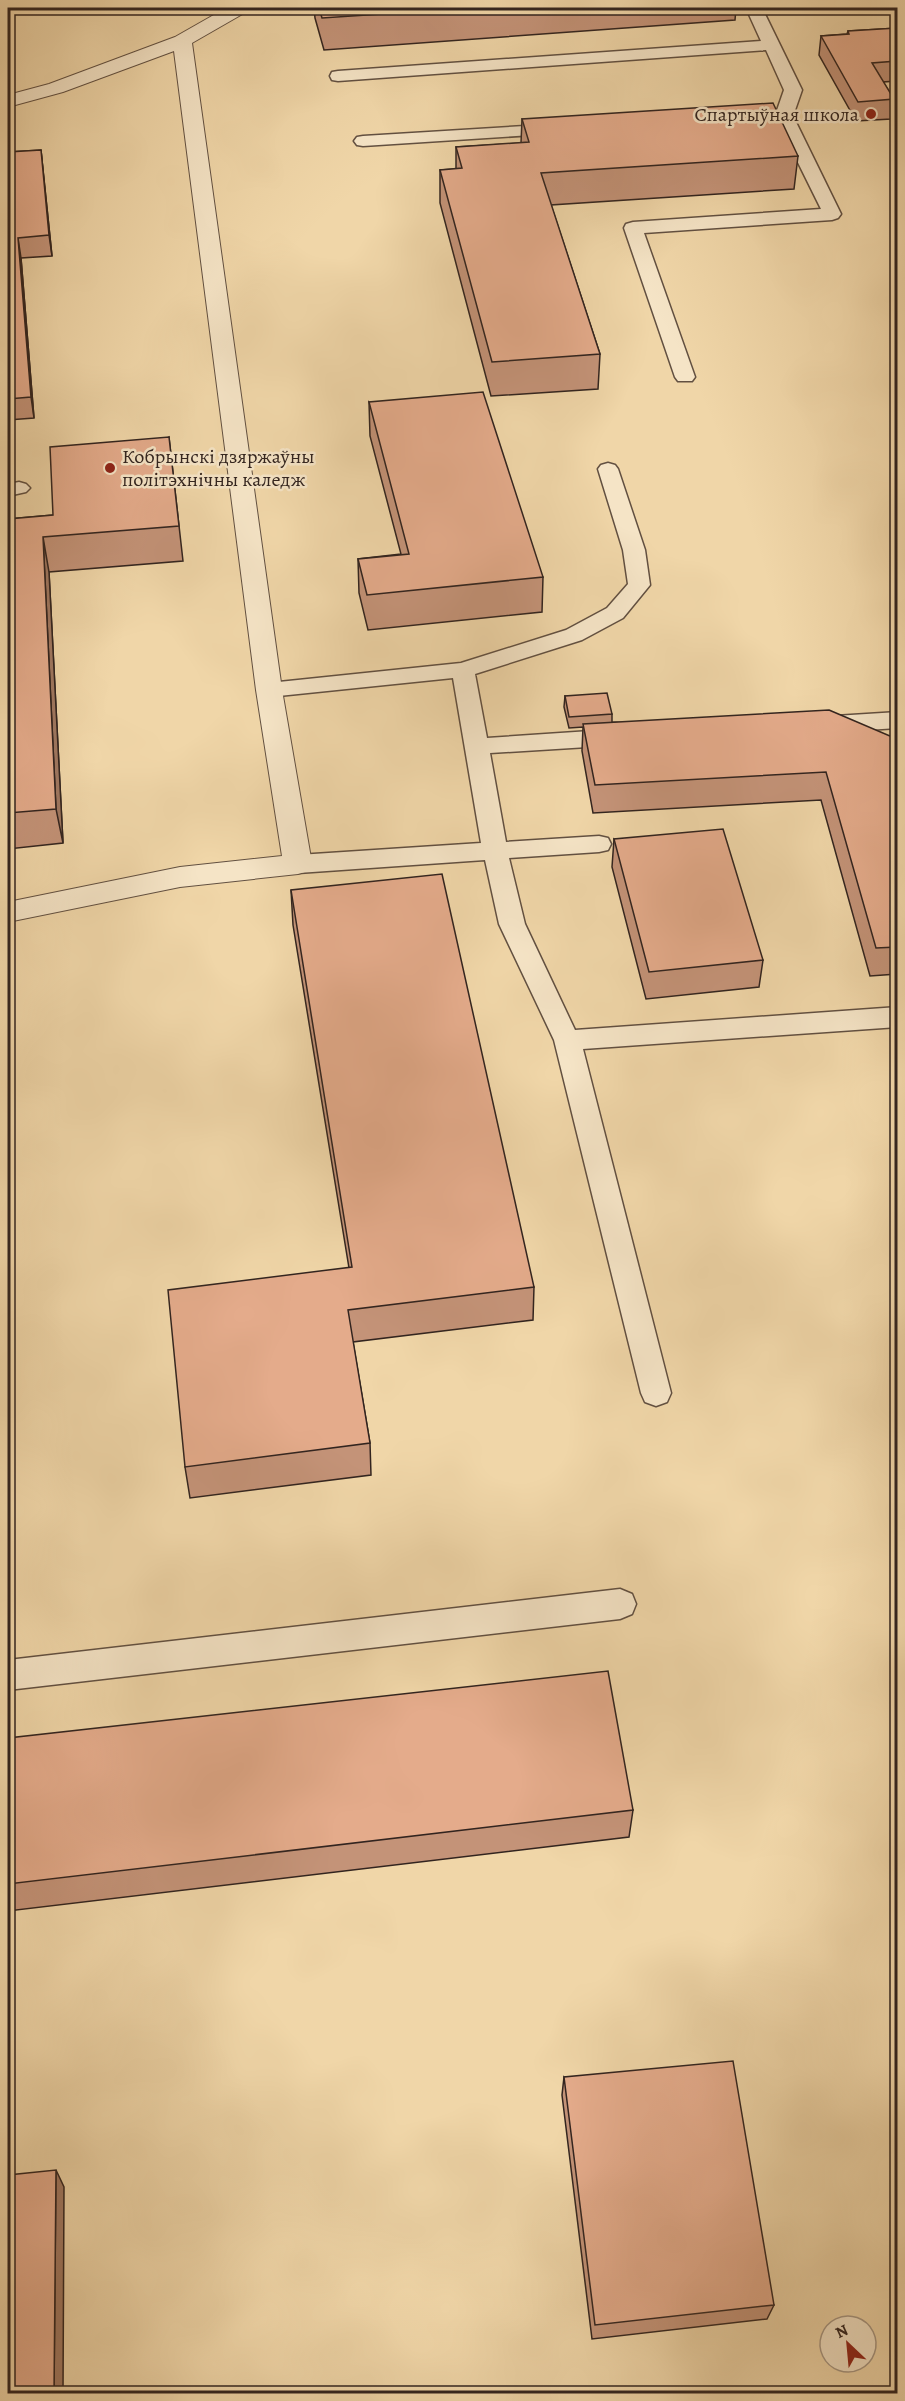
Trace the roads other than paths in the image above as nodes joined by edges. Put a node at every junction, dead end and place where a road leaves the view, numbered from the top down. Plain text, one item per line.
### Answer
1 (232, 8) edge
2 (754, 8) edge
3 (182, 41) junction
4 (771, 45) junction
5 (338, 76) dead end
6 (8, 101) edge
7 (573, 128) edge
8 (363, 141) dead end
9 (685, 378) dead end
10 (608, 469) dead end
11 (463, 670) junction
12 (269, 690) junction
13 (897, 720) edge
14 (792, 726) edge
15 (640, 736) edge
16 (476, 746) junction
17 (599, 844) dead end
18 (495, 851) junction
19 (298, 864) junction
20 (8, 912) edge
21 (897, 1017) edge
22 (567, 1040) junction
23 (656, 1394) dead end
24 (620, 1604) dead end
25 (8, 1675) edge

1 - 3 street
2 - 4 lane
3 - 6 street
3 - 12 street
4 - 5 lane
4 - 9 lane
7 - 8 lane
10 - 11 lane
11 - 12 lane
11 - 16 lane
12 - 19 street
13 - 14 lane
15 - 16 lane
16 - 18 lane
17 - 18 lane
18 - 19 lane
18 - 22 lane
19 - 20 street
21 - 22 lane
22 - 23 lane
24 - 25 lane

